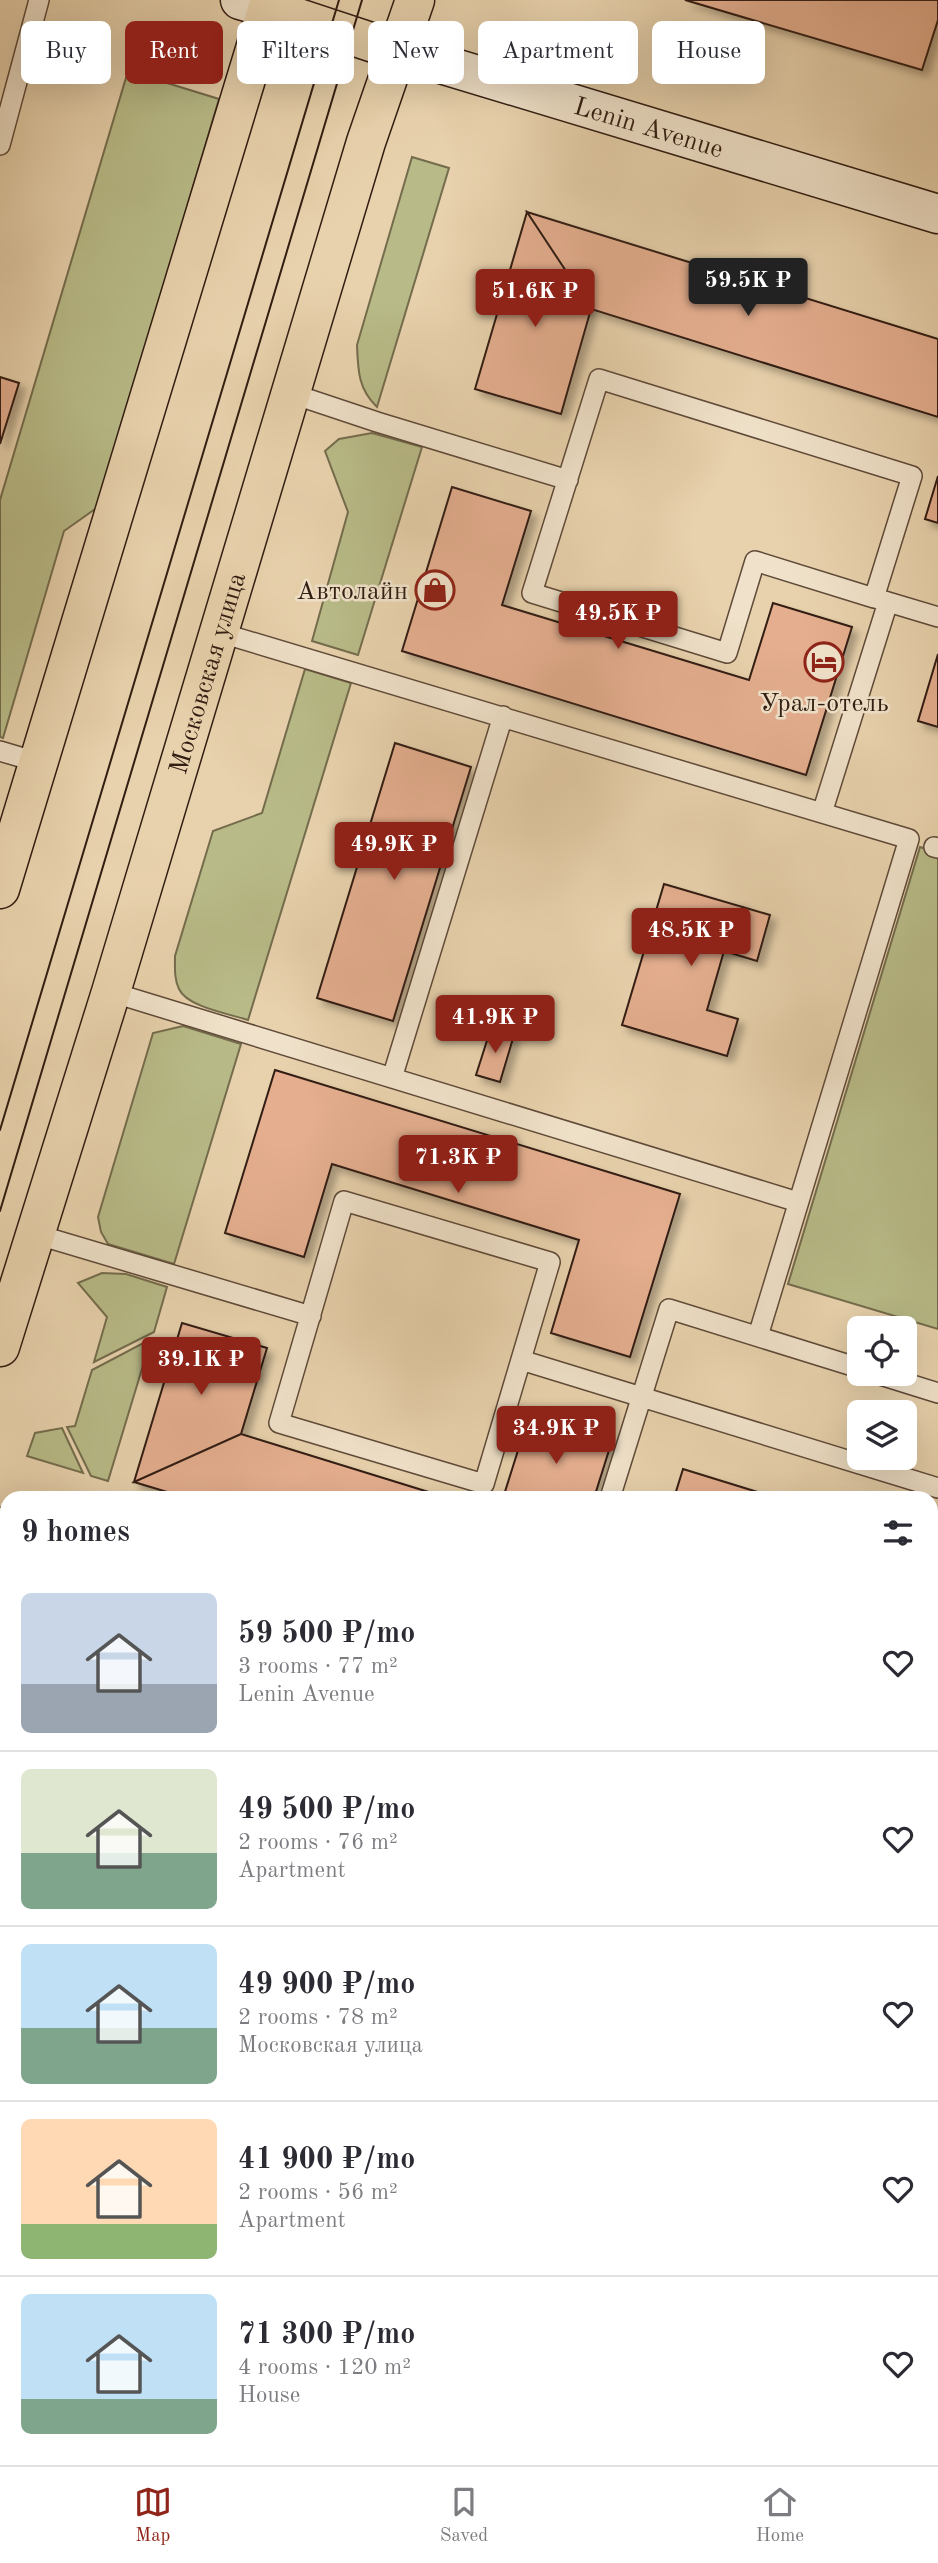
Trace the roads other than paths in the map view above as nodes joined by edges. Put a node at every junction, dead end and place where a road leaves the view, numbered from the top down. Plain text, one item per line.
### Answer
1 (39, 0) edge
2 (415, 0) edge
3 (259, 3) edge
4 (408, 21) edge
5 (368, 41) edge
6 (464, 71) edge
7 (386, 84) edge
8 (0, 145) edge
9 (938, 214) edge
10 (290, 393) junction
11 (568, 480) junction
12 (881, 600) junction
13 (938, 617) edge
14 (218, 632) junction
15 (503, 716) junction
16 (0, 751) edge
17 (37, 762) junction
18 (822, 813) junction
19 (0, 888) edge
20 (111, 992) junction
21 (392, 1078) junction
22 (798, 1202) junction
23 (35, 1234) junction
24 (311, 1316) junction
25 (758, 1336) junction
26 (0, 1347) edge
27 (521, 1360) junction
28 (847, 1364) edge
29 (917, 1381) edge
30 (936, 1385) edge
31 (641, 1397) junction
32 (938, 1488) edge
33 (612, 1491) edge

1 - 8 lane
2 - 4 main road, Московская улица
3 - 5 main road, Lenin Avenue
3 - 17 main road
6 - 9 main road, Lenin Avenue
7 - 10 main road, Московская улица
10 - 11 lane
10 - 14 main road, Московская улица
11 - 12 lane
11 - 12 lane
12 - 13 lane
12 - 18 lane
14 - 15 lane
14 - 20 main road, Московская улица
15 - 18 lane
15 - 21 lane
16 - 17 lane
17 - 19 main road
18 - 22 lane
20 - 21 lane
20 - 23 main road, Московская улица
21 - 22 lane
22 - 25 lane
23 - 24 lane
23 - 26 main road, Московская улица
24 - 27 lane
24 - 27 lane
25 - 28 lane
25 - 31 lane
27 - 31 lane
29 - 30 lane
31 - 32 lane
31 - 33 lane

